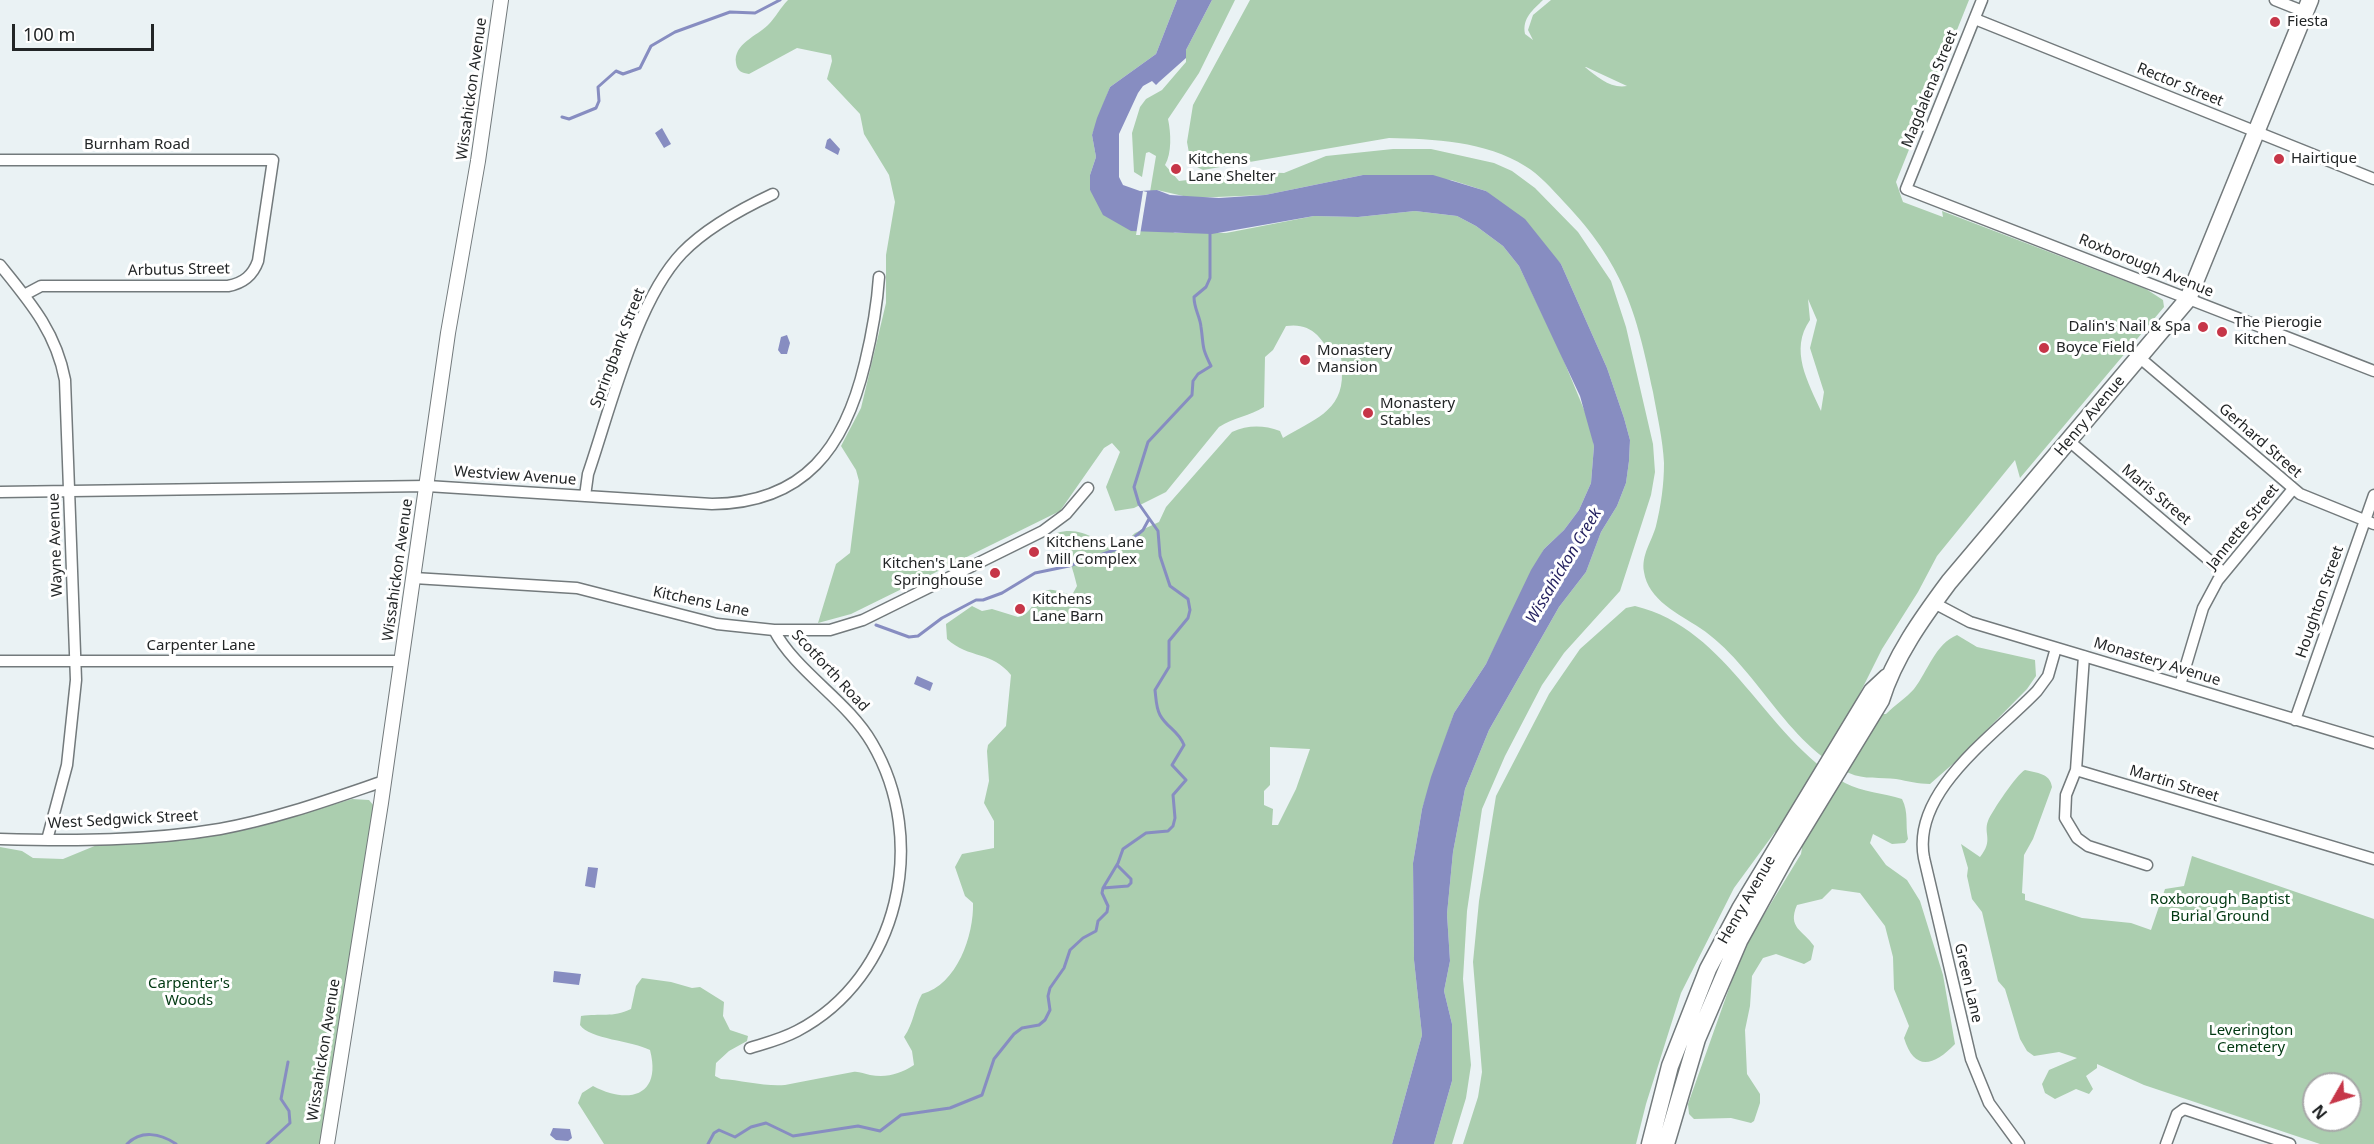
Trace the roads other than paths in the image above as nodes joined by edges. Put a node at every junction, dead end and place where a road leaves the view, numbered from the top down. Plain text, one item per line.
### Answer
1 (501, 0) edge
2 (1982, 0) edge
3 (2275, 0) edge
4 (2307, 6) edge
5 (1975, 19) junction
6 (2257, 132) junction
7 (0, 160) edge
8 (273, 160) joint
9 (2374, 179) edge
10 (1906, 189) joint
11 (774, 194) dead end
12 (0, 265) edge
13 (879, 277) dead end
14 (24, 295) junction
15 (2188, 299) junction
16 (2140, 358) junction
17 (2374, 371) edge
18 (2069, 441) junction
19 (427, 486) junction
20 (1088, 488) dead end
21 (2293, 489) junction
22 (70, 491) junction
23 (0, 492) edge
24 (2374, 495) edge
25 (585, 496) junction
26 (2369, 522) edge
27 (2223, 572) junction
28 (414, 578) junction
29 (1934, 603) junction
30 (774, 630) junction
31 (2056, 648) junction
32 (2084, 656) junction
33 (0, 661) edge
34 (76, 661) junction
35 (401, 661) junction
36 (2180, 685) junction
37 (2295, 720) junction
38 (2374, 743) edge
39 (2076, 770) junction
40 (384, 781) junction
41 (0, 839) edge
42 (47, 840) junction
43 (2374, 859) edge
44 (2147, 865) dead end
45 (750, 1048) dead end
46 (1660, 1143) edge
47 (327, 1144) edge
48 (2019, 1144) edge
49 (2166, 1144) edge
50 (2290, 1144) edge

1 - 19 street, Wissahickon Avenue
2 - 5 street, Magdalena Street
3 - 4 street
4 - 6 main road, Henry Avenue
5 - 6 street, Rector Street
5 - 10 street, Magdalena Street
6 - 9 street, Rector Street
6 - 15 main road, Henry Avenue
7 - 8 street, Burnham Road
8 - 14 street, Arbutus Street
10 - 15 street, Roxborough Avenue
11 - 25 street, Springbank Street
12 - 14 street, Wayne Avenue
13 - 25 street, Westview Avenue
14 - 22 street, Wayne Avenue
15 - 16 main road, Henry Avenue
15 - 17 street, Roxborough Avenue
16 - 18 main road, Henry Avenue
16 - 21 street, Gerhard Street
18 - 27 street, Maris Street
18 - 29 main road, Henry Avenue
19 - 22 street, Westview Avenue
19 - 25 street, Westview Avenue
19 - 28 street, Wissahickon Avenue
20 - 30 street, Kitchens Lane
21 - 26 street, Gerhard Street
21 - 27 street, Jannette Street
22 - 23 street, Westview Avenue
22 - 34 street, Wayne Avenue
24 - 26 street, Houghton Street
26 - 37 street, Houghton Street
27 - 36 street, Jannette Street
28 - 30 street, Kitchens Lane
28 - 35 street, Wissahickon Avenue
29 - 31 street, Monastery Avenue
29 - 46 main road, Henry Avenue
30 - 45 street, Scotforth Road
31 - 32 street, Monastery Avenue
31 - 48 street, Green Lane
32 - 36 street, Monastery Avenue
32 - 39 street
33 - 34 street, Carpenter Lane
34 - 35 street, Carpenter Lane
34 - 42 street, Wayne Avenue
35 - 40 street, Wissahickon Avenue
36 - 37 street, Monastery Avenue
37 - 38 street, Monastery Avenue
39 - 43 street, Martin Street
39 - 44 street
40 - 42 street, West Sedgwick Street
40 - 47 street, Wissahickon Avenue
41 - 42 street, West Sedgwick Street
49 - 50 street

